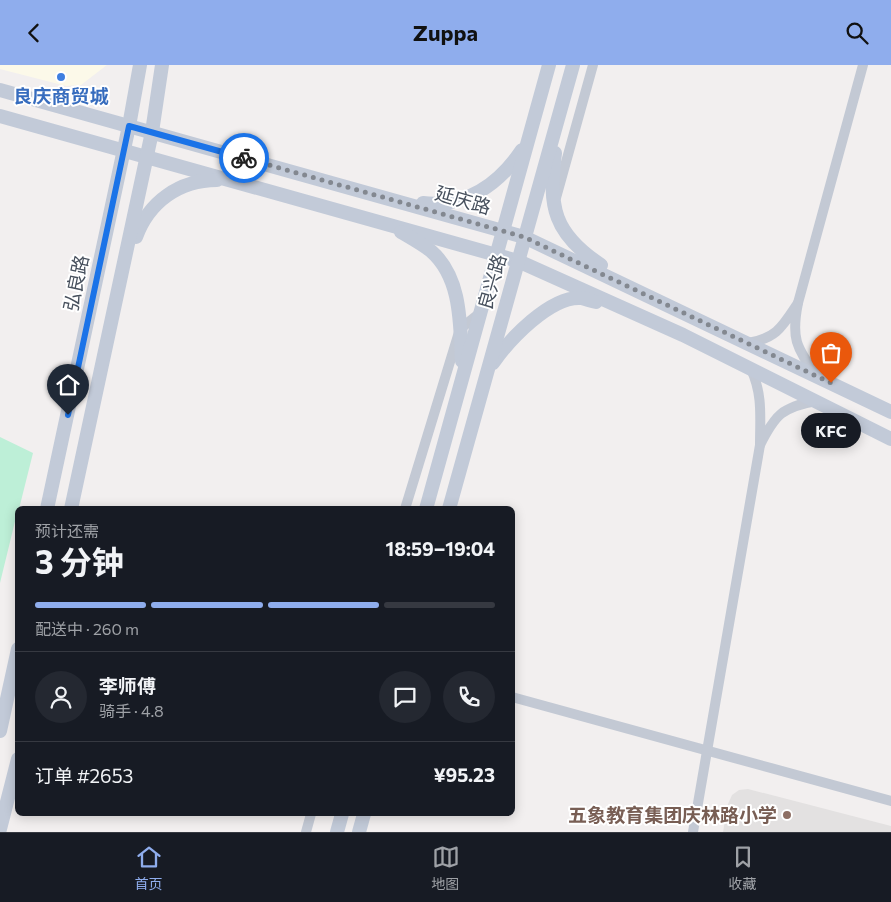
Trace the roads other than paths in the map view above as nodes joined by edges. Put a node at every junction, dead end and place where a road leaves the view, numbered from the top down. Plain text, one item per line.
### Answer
1 (140, 65) edge
2 (162, 65) edge
3 (549, 65) edge
4 (573, 65) edge
5 (593, 65) edge
6 (863, 65) edge
7 (0, 90) edge
8 (559, 113) junction
9 (0, 116) edge
10 (129, 126) junction
11 (152, 132) junction
12 (528, 141) junction
13 (124, 151) junction
14 (147, 157) junction
15 (228, 180) junction
16 (394, 200) junction
17 (554, 207) junction
18 (388, 224) junction
19 (503, 231) junction
20 (524, 237) junction
21 (496, 254) junction
22 (518, 261) junction
23 (121, 277) junction
24 (645, 294) junction
25 (798, 303) junction
26 (624, 309) junction
27 (480, 313) junction
28 (460, 329) junction
29 (748, 343) junction
30 (751, 369) junction
31 (487, 372) junction
32 (463, 374) junction
33 (816, 376) junction
34 (816, 401) junction
35 (891, 412) edge
36 (891, 439) edge
37 (760, 445) junction
38 (48, 506) edge
39 (72, 506) edge
40 (406, 506) edge
41 (427, 506) edge
42 (450, 506) edge
43 (15, 663) edge
44 (515, 698) edge
45 (0, 731) edge
46 (707, 750) junction
47 (15, 771) edge
48 (891, 801) edge
49 (310, 816) edge
50 (341, 816) edge
51 (363, 816) edge
52 (0, 829) edge
53 (306, 832) edge
54 (337, 832) edge
55 (359, 832) edge
56 (693, 832) edge

1 - 10 street, 弘良路
2 - 11 street
3 - 12 street, 良兴路
4 - 8 street, 良兴路
5 - 17 street
6 - 25 street
7 - 10 street, 延庆路
8 - 17 street
8 - 20 street, 良兴路
9 - 13 street
10 - 11 street, 延庆路
10 - 13 street, 弘良路
11 - 14 street
11 - 16 street, 延庆路
12 - 16 street
12 - 19 street, 良兴路
13 - 14 street
13 - 38 street, 弘良路
14 - 15 street
14 - 23 street
15 - 18 street
15 - 23 street
16 - 19 street, 延庆路
17 - 24 street
18 - 21 street
18 - 28 street
19 - 20 street, 延庆路
19 - 21 street, 良兴路
20 - 22 street, 良兴路
20 - 24 street, 延庆路
21 - 22 street
21 - 27 street, 良兴路
22 - 26 street
22 - 31 street, 良兴路
23 - 39 street
24 - 29 street, 延庆路
25 - 29 street
25 - 33 street
26 - 30 street
26 - 31 street
27 - 28 street
27 - 32 street, 良兴路
28 - 32 street
28 - 40 street
29 - 33 street, 延庆路
30 - 34 street
30 - 37 street
31 - 42 street, 良兴路
32 - 41 street, 良兴路
33 - 35 street, 延庆路
34 - 36 street
34 - 37 street
37 - 46 street
43 - 45 street
44 - 46 street
46 - 48 street
46 - 56 street
47 - 52 street
49 - 53 street
50 - 54 street
51 - 55 street

